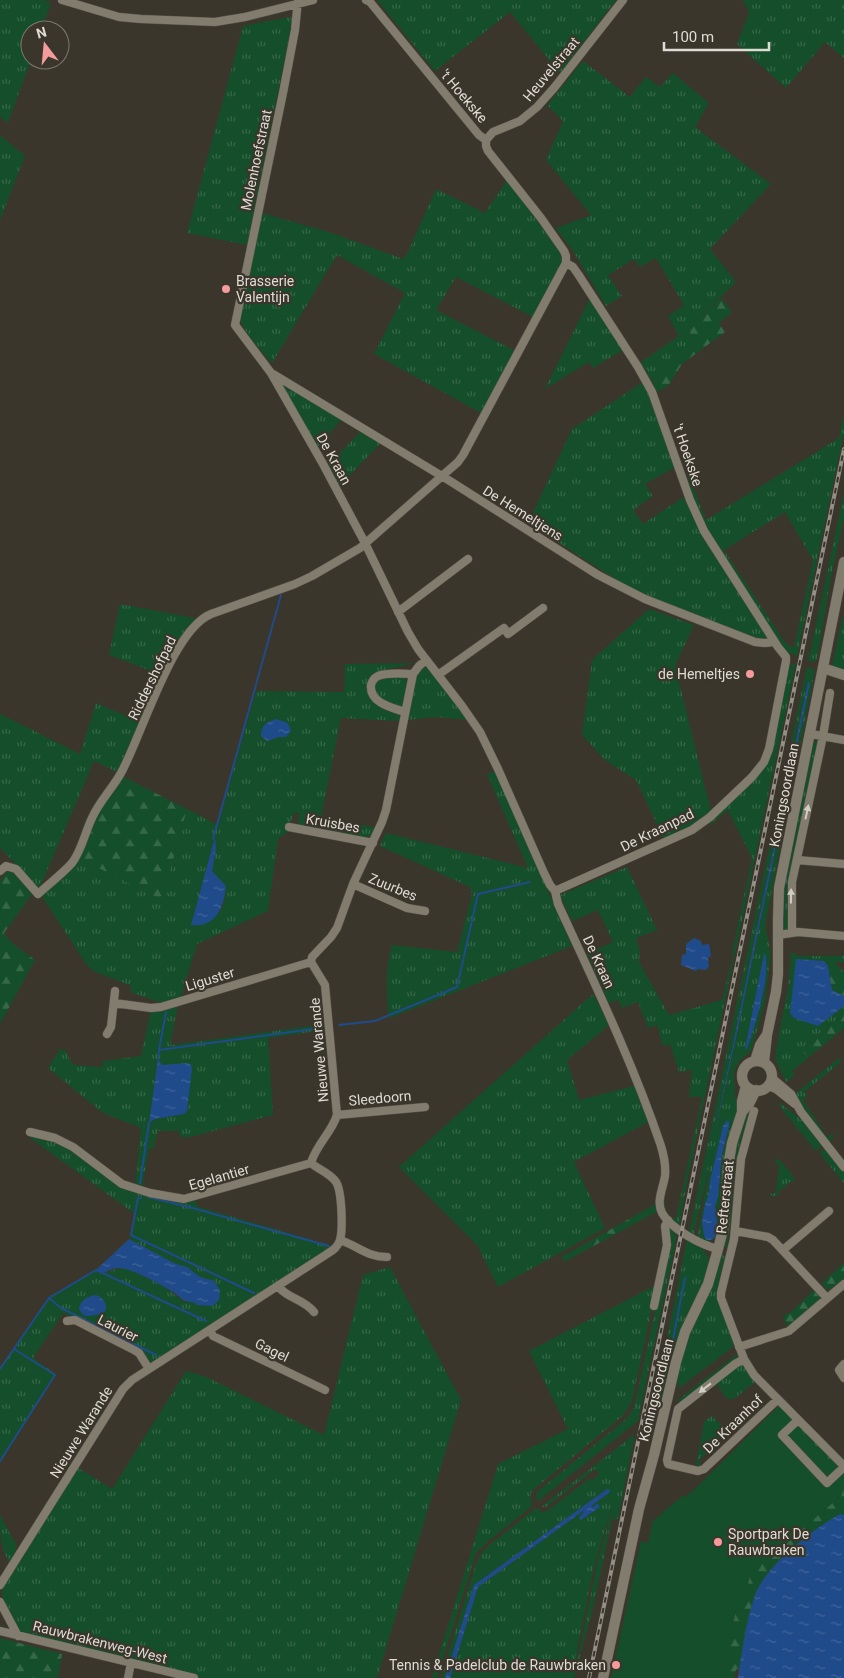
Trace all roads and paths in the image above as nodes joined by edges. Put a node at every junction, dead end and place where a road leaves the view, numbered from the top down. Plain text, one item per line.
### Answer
1 (62, 0) edge
2 (313, 0) edge
3 (366, 0) edge
4 (623, 0) edge
5 (297, 2) edge
6 (486, 140) junction
7 (566, 263) junction
8 (235, 325) joint
9 (271, 373) junction
10 (441, 477) junction
11 (365, 543) junction
12 (468, 558) dead end
13 (844, 562) edge
14 (840, 603) edge
15 (543, 608) dead end
16 (398, 612) junction
17 (774, 642) junction
18 (786, 657) joint
19 (426, 660) junction
20 (823, 668) junction
21 (413, 674) junction
22 (438, 675) junction
23 (844, 675) edge
24 (830, 693) dead end
25 (405, 712) junction
26 (811, 734) junction
27 (823, 736) junction
28 (844, 740) edge
29 (289, 827) dead end
30 (373, 843) junction
31 (797, 860) junction
32 (844, 864) edge
33 (0, 871) edge
34 (353, 884) junction
35 (555, 891) junction
36 (425, 912) dead end
37 (792, 933) junction
38 (778, 935) junction
39 (844, 936) edge
40 (311, 962) junction
41 (115, 991) dead end
42 (114, 1003) junction
43 (107, 1034) dead end
44 (759, 1062) junction
45 (770, 1082) junction
46 (751, 1088) junction
47 (425, 1107) dead end
48 (754, 1111) dead end
49 (337, 1115) junction
50 (30, 1132) dead end
51 (311, 1163) junction
52 (844, 1167) edge
53 (829, 1212) dead end
54 (668, 1220) junction
55 (734, 1231) junction
56 (340, 1240) junction
57 (718, 1249) junction
58 (783, 1250) junction
59 (387, 1257) dead end
60 (844, 1284) edge
61 (278, 1286) junction
62 (827, 1298) junction
63 (654, 1306) dead end
64 (314, 1312) dead end
65 (68, 1321) dead end
66 (210, 1330) junction
67 (739, 1347) junction
68 (744, 1360) junction
69 (844, 1364) edge
70 (149, 1369) junction
71 (844, 1378) edge
72 (325, 1390) dead end
73 (777, 1400) junction
74 (798, 1420) junction
75 (844, 1466) edge
76 (0, 1585) edge
77 (0, 1602) edge
78 (0, 1632) edge
79 (18, 1636) junction
80 (131, 1663) junction
81 (128, 1678) edge
82 (194, 1678) edge
83 (603, 1678) edge

1 - 5 street
2 - 5 street
3 - 6 street, 't Hoekske
4 - 6 street, Heuvelstraat
5 - 8 street, Molenhoefstraat
6 - 7 street, 't Hoekske
7 - 10 street
7 - 17 street, 't Hoekske
8 - 9 street, De Kraan
9 - 10 street, De Hemeltjens
9 - 11 street, De Kraan
10 - 11 street, Riddershofpad
10 - 17 street, De Hemeltjens
11 - 16 street, De Kraan
11 - 33 street, Riddershofpad
12 - 16 street
13 - 14 street, Koningsoordlaan
14 - 20 street, Koningsoordlaan
15 - 22 street
16 - 19 street, De Kraan
17 - 18 street, 't Hoekske
18 - 35 street, De Kraanpad
19 - 21 street
19 - 22 street, De Kraan
20 - 23 street
20 - 26 street, Koningsoordlaan
21 - 25 street
21 - 25 street
22 - 35 street, De Kraan
24 - 27 street, Koningsoordlaan
25 - 30 street
26 - 27 street
26 - 38 street, Koningsoordlaan
27 - 28 street
31 -> 27 street, Koningsoordlaan
29 - 30 street, Kruisbes
30 - 34 street
31 - 32 street
37 -> 31 street, Koningsoordlaan
34 - 36 street, Zuurbes
34 - 40 street
35 - 54 street, De Kraan
37 - 38 street
37 - 39 street
38 - 44 street, Koningsoordlaan
40 - 42 street, Liguster
40 - 49 street, Nieuwe Warande
41 - 42 street
42 - 43 street
44 - 45 street
44 - 46 street
45 - 46 street
45 - 52 street
46 - 57 street, Koningsoordlaan
47 - 49 street, Sleedoorn
48 - 55 street, Refterstraat
49 - 51 street, Nieuwe Warande
50 - 51 street, Egelantier
51 - 56 street
53 - 58 street
54 - 57 street, De Kraan
54 - 63 street
55 - 58 street
55 - 67 street, Refterstraat
56 - 59 street
56 - 61 street, Nieuwe Warande
57 - 83 street, Koningsoordlaan
58 - 62 street
60 - 62 street
61 - 64 street
61 - 66 street, Nieuwe Warande
62 - 67 street
65 - 70 street, Laurier
66 - 70 street, Nieuwe Warande
66 - 72 street, Gagel
67 - 68 street
68 - 73 street
68 -> 73 street, De Kraanhof
69 - 71 street
70 - 76 street, Nieuwe Warande
73 - 74 street
74 - 75 street
74 - 75 street
77 - 79 street
78 - 79 street, Rauwbrakenweg-West
79 - 80 street, Rauwbrakenweg-West
80 - 81 street
80 - 82 street, Rauwbrakenweg-West

